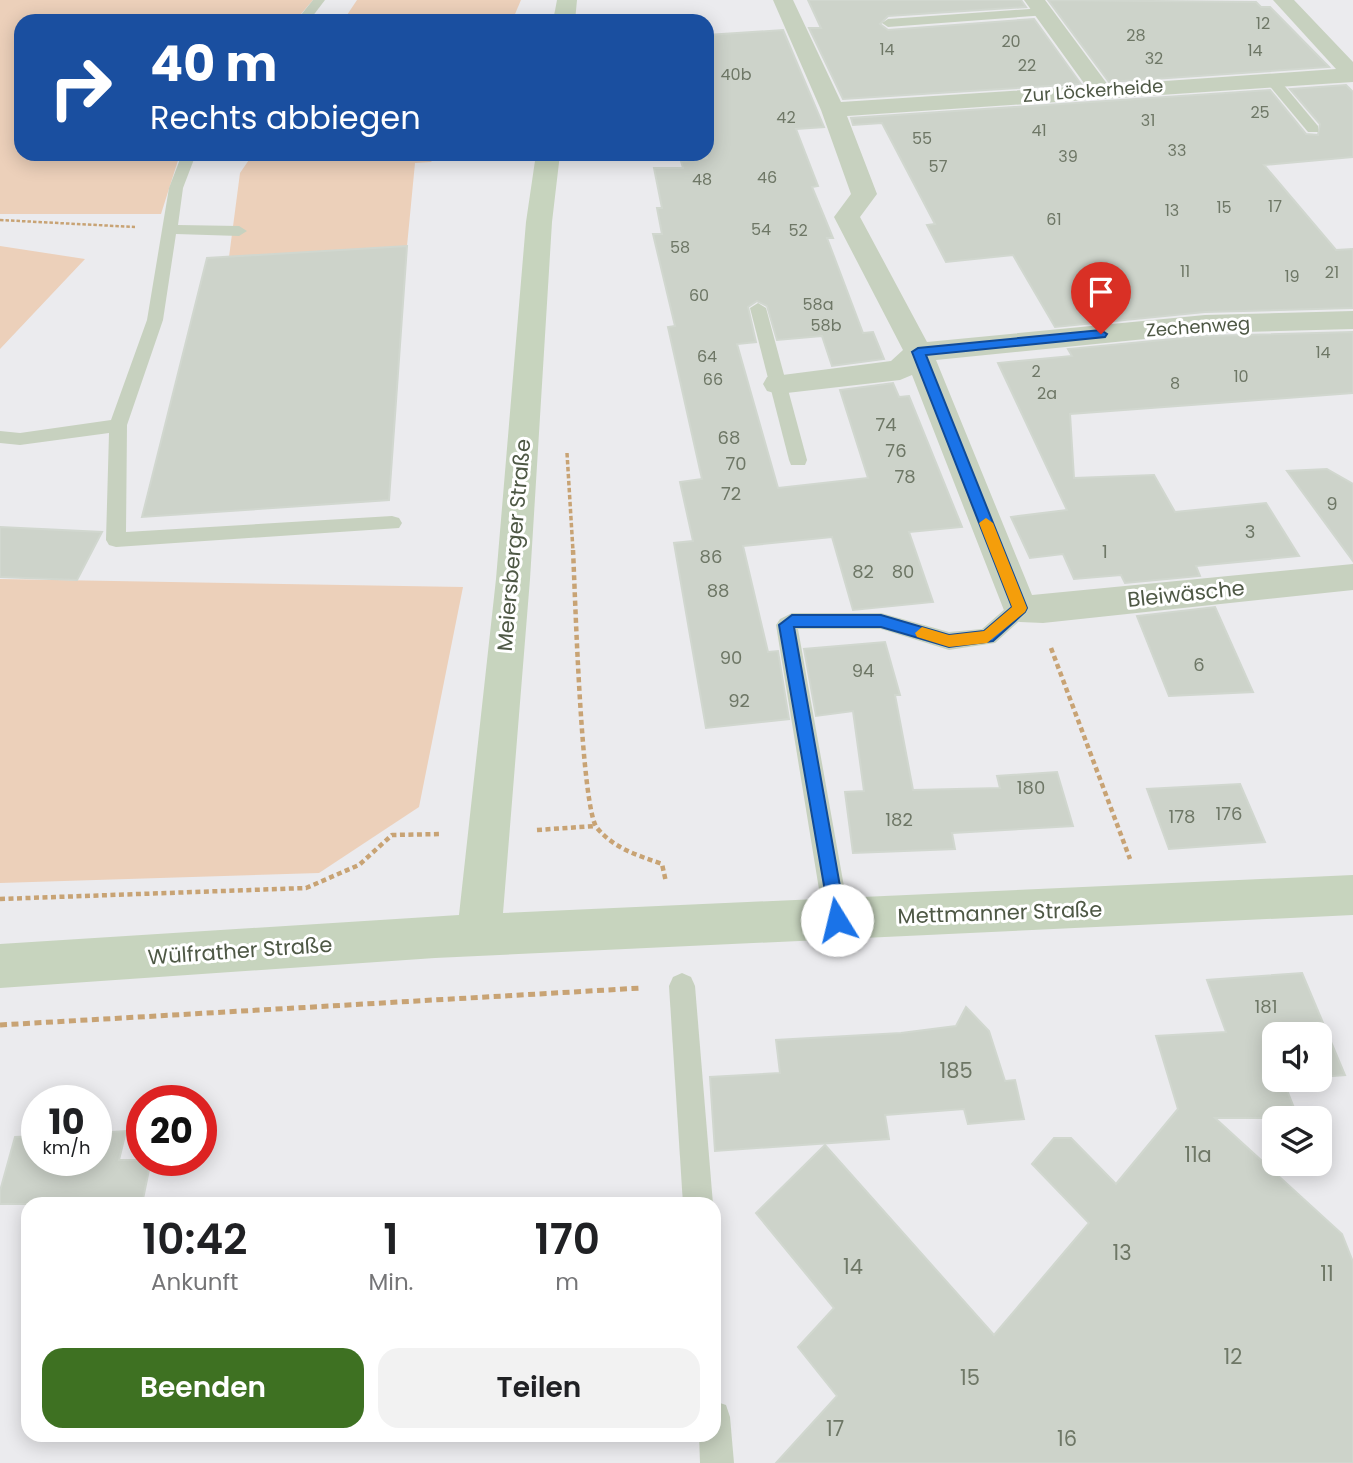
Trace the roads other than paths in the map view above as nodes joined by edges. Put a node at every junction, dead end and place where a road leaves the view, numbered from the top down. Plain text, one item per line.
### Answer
1 (319, 0) edge
2 (783, 0) edge
3 (1283, 0) edge
4 (1039, 6) edge
5 (308, 14) edge
6 (888, 23) dead end
7 (1272, 80) junction
8 (1100, 90) junction
9 (833, 110) junction
10 (1313, 129) dead end
11 (186, 161) edge
12 (547, 161) edge
13 (171, 229) junction
14 (239, 231) dead end
15 (758, 308) dead end
16 (1353, 320) edge
17 (918, 352) junction
18 (778, 384) junction
19 (118, 425) junction
20 (0, 437) edge
21 (798, 460) dead end
22 (392, 523) dead end
23 (1353, 577) edge
24 (1031, 609) junction
25 (1353, 895) edge
26 (837, 920) junction
27 (479, 936) junction
28 (0, 966) edge
29 (682, 986) road end
30 (697, 1197) edge
31 (716, 1442) edge
32 (718, 1463) edge

1 - 5 lane
2 - 9 street
3 - 7 street, Zur Löckerheide
4 - 6 lane
4 - 8 street
7 - 8 street, Zur Löckerheide
7 - 10 lane
8 - 9 street, Zur Löckerheide
9 - 17 street
11 - 13 lane
12 - 27 main road, Meiersberger Straße
13 - 14 lane
13 - 19 lane
15 - 18 lane
16 - 17 street, Zechenweg
17 - 18 street
17 - 24 street
18 - 21 lane
19 - 20 lane
19 - 22 lane
23 - 24 street, Bleiwäsche
24 - 26 lane
25 - 26 main road, Mettmanner Straße
26 - 27 main road, Mettmanner Straße
27 - 28 main road, Wülfrather Straße
29 - 30 lane
31 - 32 lane

